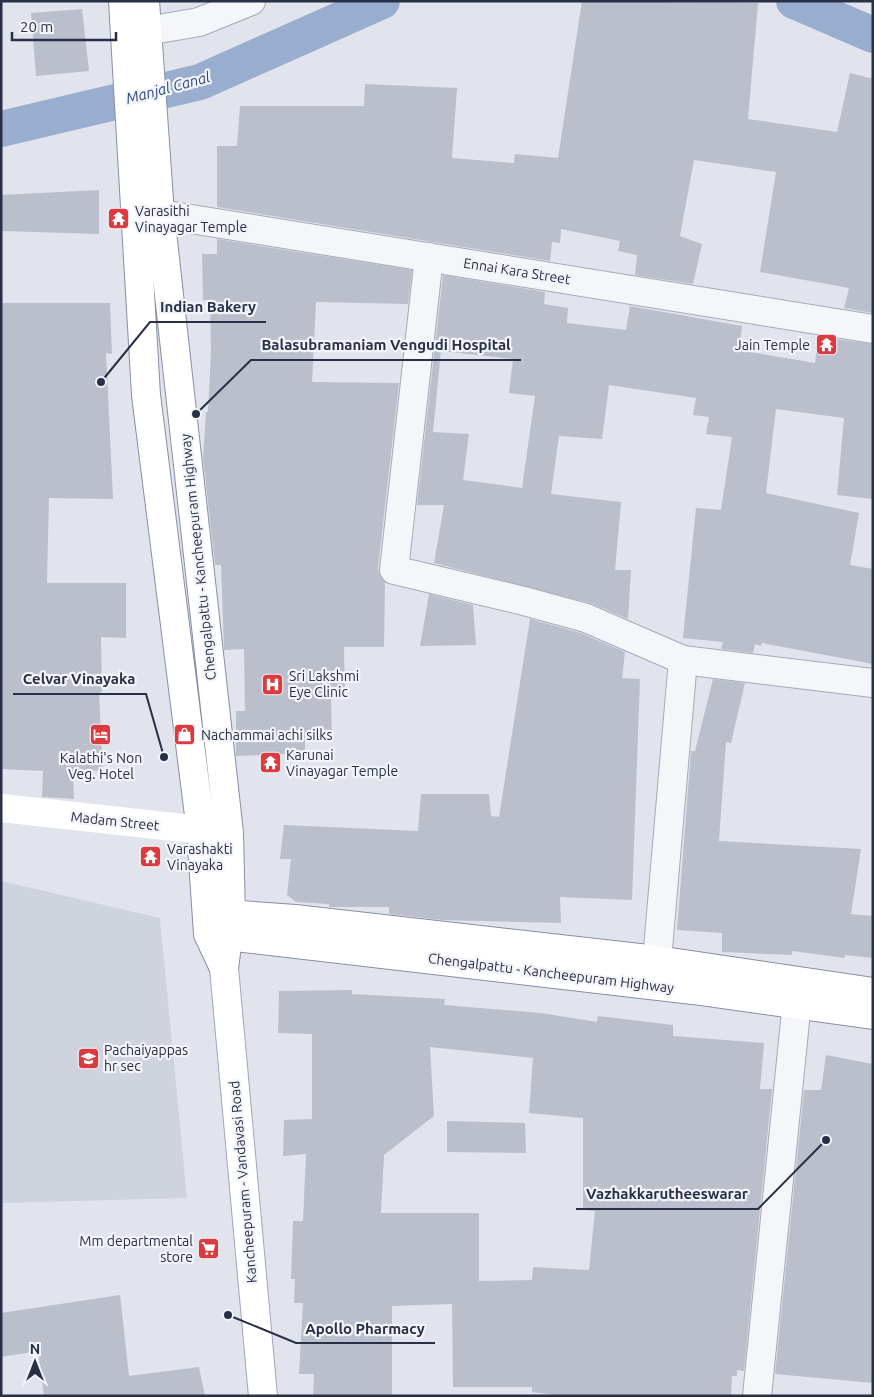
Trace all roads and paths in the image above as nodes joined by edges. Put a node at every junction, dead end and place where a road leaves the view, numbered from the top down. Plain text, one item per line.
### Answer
1 (123, 1) edge
2 (146, 1) edge
3 (252, 1) edge
4 (141, 39) junction
5 (142, 107) junction
6 (160, 214) junction
7 (429, 257) junction
8 (873, 329) edge
9 (683, 660) junction
10 (873, 683) edge
11 (1, 808) edge
12 (201, 831) junction
13 (229, 834) junction
14 (218, 924) junction
15 (657, 960) junction
16 (224, 968) joint
17 (873, 992) edge
18 (798, 993) junction
19 (873, 1015) edge
20 (263, 1396) edge
21 (757, 1396) edge

1 - 4 main road
2 - 4 main road, Chengalpattu - Kancheepuram Highway
3 - 4 street
4 - 5 main road, Chengalpattu - Kancheepuram Highway
5 - 6 main road, Chengalpattu - Kancheepuram Highway
5 - 12 main road
6 - 7 street, Ennai Kara Street
6 - 13 main road, Chengalpattu - Kancheepuram Highway
7 - 8 street, Ennai Kara Street
7 - 9 street
9 - 10 street
9 - 15 street
11 - 12 main road, Madam Street
12 - 13 main road, Madam Street
12 - 14 main road
13 - 14 main road, Chengalpattu - Kancheepuram Highway
14 - 15 main road
14 - 16 main road, Chengalpattu - Kancheepuram Highway
14 - 18 main road, Chengalpattu - Kancheepuram Highway
15 - 18 main road
16 - 20 main road, Kancheepuram - Vandavasi Road
17 - 18 main road
18 - 19 main road, Chengalpattu - Kancheepuram Highway
18 - 21 street

